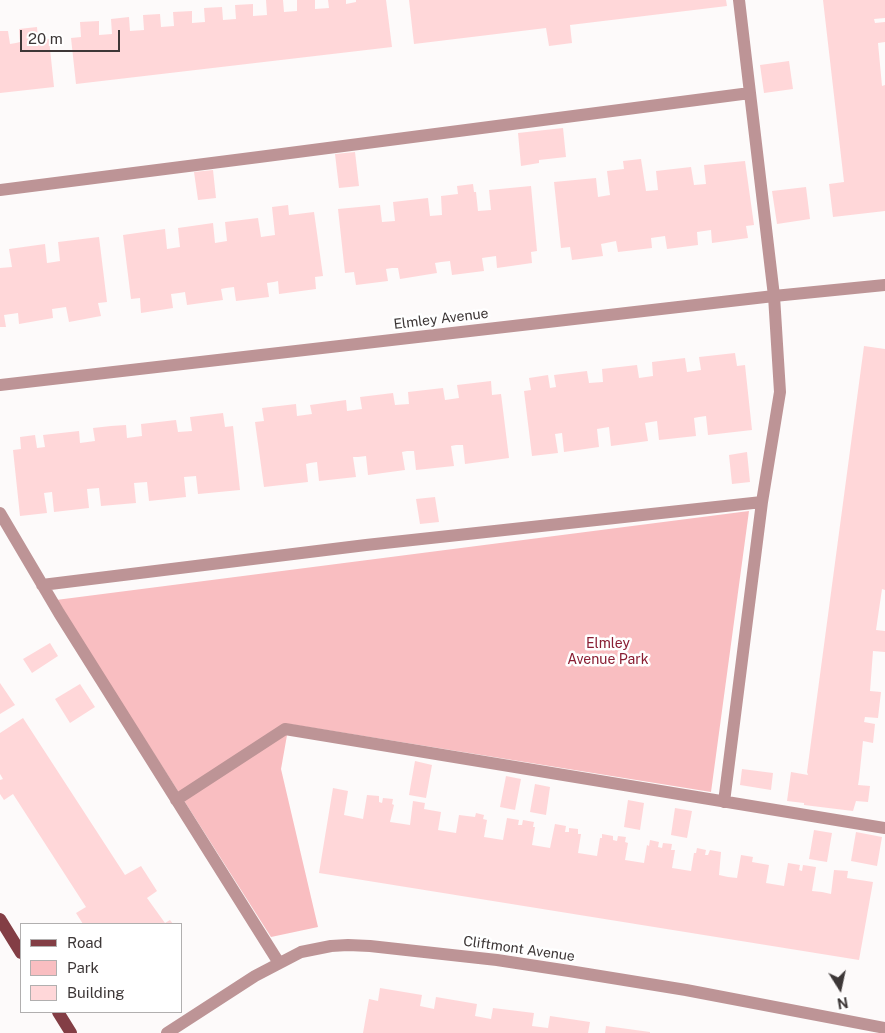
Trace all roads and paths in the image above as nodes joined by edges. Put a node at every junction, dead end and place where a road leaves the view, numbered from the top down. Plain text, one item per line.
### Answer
1 (739, 0) edge
2 (750, 93) junction
3 (0, 190) edge
4 (885, 285) edge
5 (774, 296) junction
6 (0, 385) edge
7 (762, 502) junction
8 (0, 513) edge
9 (42, 585) junction
10 (176, 800) junction
11 (724, 802) junction
12 (885, 828) edge
13 (0, 919) edge
14 (20, 951) edge
15 (279, 963) junction
16 (59, 1013) edge
17 (885, 1028) edge
18 (183, 1029) edge
19 (71, 1033) edge
20 (167, 1033) edge

1 - 2 street
2 - 3 street
2 - 5 street
4 - 5 street, Elmley Avenue
5 - 6 street, Elmley Avenue
5 - 7 street
7 - 9 street
7 - 11 street
8 - 9 street
9 - 10 street
10 - 11 street
10 - 15 street
11 - 12 street
13 - 14 main road
15 - 17 street, Cliftmont Avenue
15 - 18 street, Cliftmont Avenue
16 - 19 main road
18 - 20 street, Cliftmont Avenue

